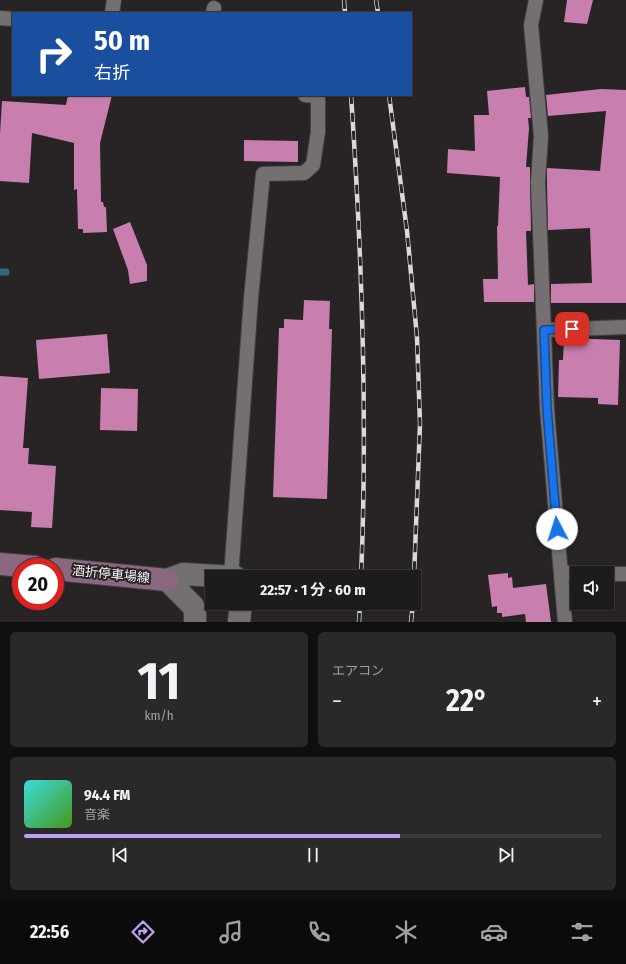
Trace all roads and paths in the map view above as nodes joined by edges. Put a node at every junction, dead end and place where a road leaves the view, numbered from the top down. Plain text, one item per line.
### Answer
1 (114, 0) edge
2 (536, 0) edge
3 (112, 12) edge
4 (0, 18) edge
5 (12, 19) edge
6 (318, 96) edge
7 (626, 327) edge
8 (544, 330) junction
9 (0, 564) edge
10 (12, 565) edge
11 (64, 570) edge
12 (233, 570) edge
13 (560, 573) junction
14 (570, 573) edge
15 (614, 574) edge
16 (626, 574) edge
17 (205, 575) edge
18 (167, 580) junction
19 (240, 610) edge
20 (195, 622) edge
21 (239, 622) edge
22 (565, 622) edge

1 - 3 lane
2 - 8 lane
4 - 5 lane
6 - 12 lane
7 - 8 lane
8 - 13 lane
9 - 10 main road
11 - 18 main road, 酒折停車場線
13 - 14 lane
13 - 22 lane
15 - 16 lane
17 - 18 street
18 - 20 street
19 - 21 street

